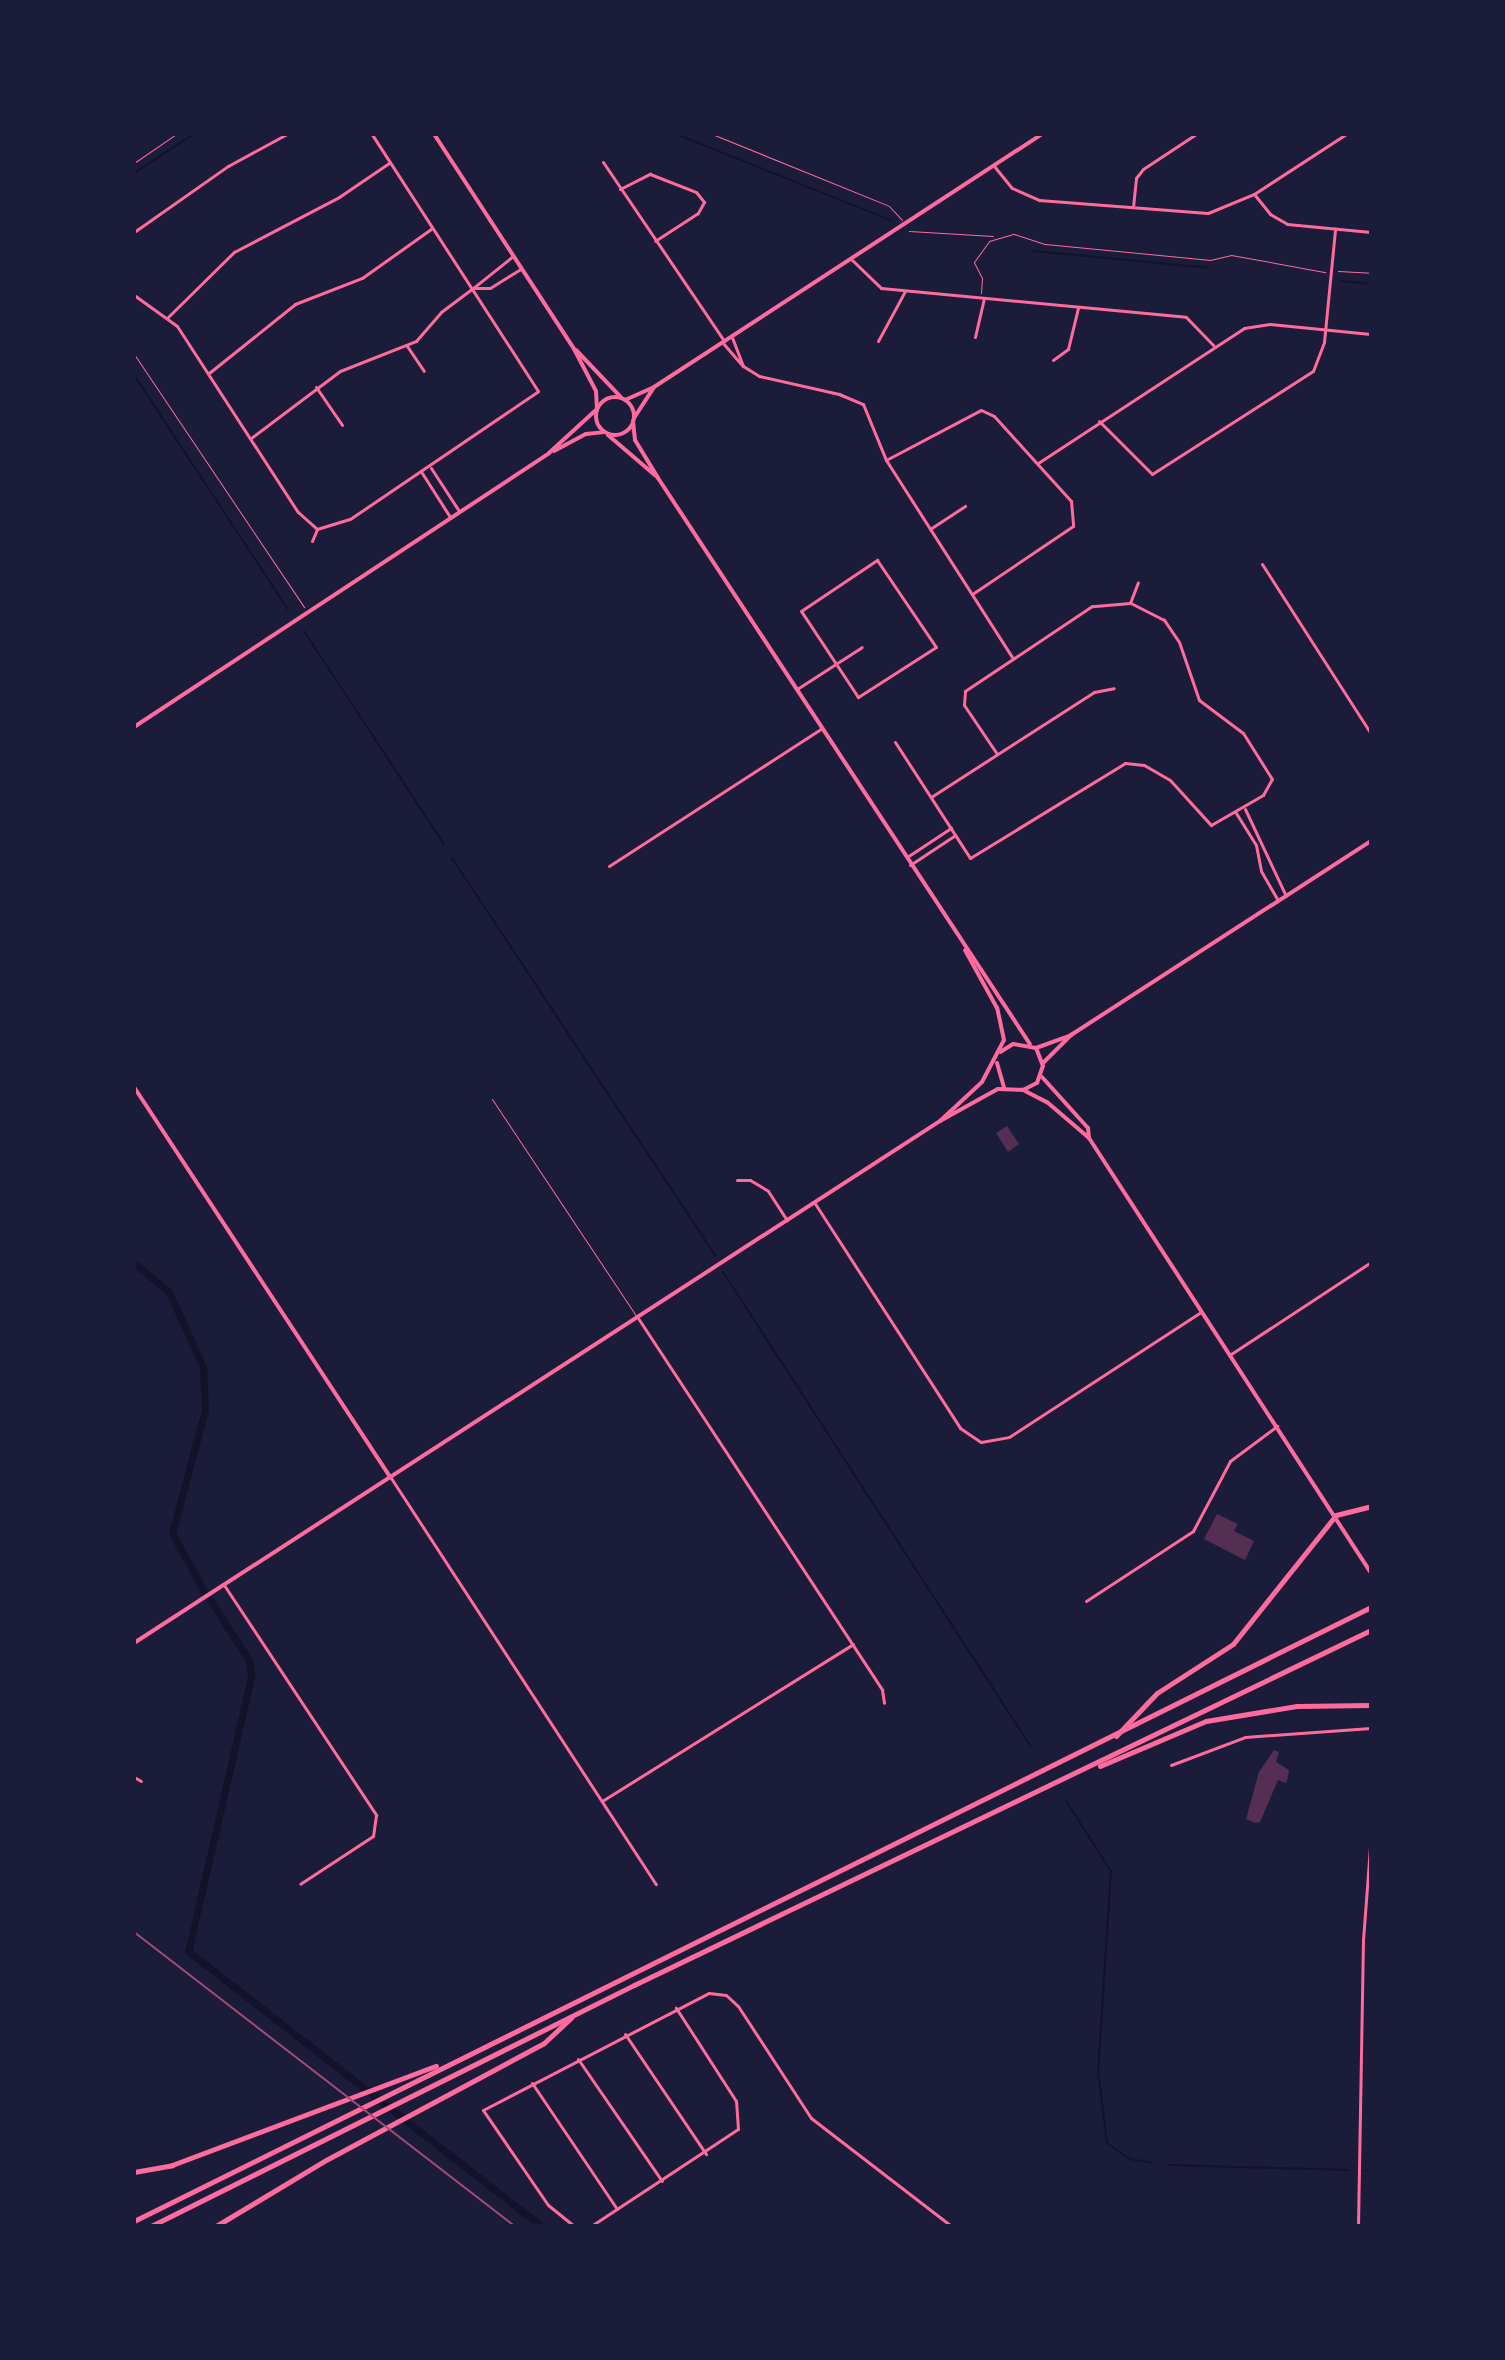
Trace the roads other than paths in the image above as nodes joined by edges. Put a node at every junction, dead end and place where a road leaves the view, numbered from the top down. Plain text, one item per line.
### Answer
1 (287, 134) edge
2 (372, 134) edge
3 (434, 134) edge
4 (1042, 134) edge
5 (1196, 134) edge
6 (1346, 134) edge
7 (390, 162) junction
8 (603, 162) dead end
9 (994, 166) junction
10 (620, 189) junction
11 (1254, 194) junction
12 (1133, 208) junction
13 (432, 229) junction
14 (1335, 229) junction
15 (134, 232) edge
16 (1371, 232) edge
17 (655, 241) junction
18 (513, 256) junction
19 (851, 259) junction
20 (521, 268) junction
21 (473, 288) junction
22 (905, 291) junction
23 (134, 295) edge
24 (982, 299) junction
25 (1078, 308) junction
26 (168, 317) junction
27 (1326, 328) junction
28 (1371, 334) edge
29 (731, 336) junction
30 (975, 337) dead end
31 (878, 341) dead end
32 (723, 342) junction
33 (407, 346) junction
34 (1214, 346) junction
35 (574, 349) junction
36 (1053, 360) dead end
37 (743, 366) junction
38 (424, 371) dead end
39 (209, 373) junction
40 (316, 387) junction
41 (654, 387) junction
42 (624, 399) junction
43 (597, 409) junction
44 (633, 420) junction
45 (1099, 421) junction
46 (342, 425) dead end
47 (605, 432) junction
48 (251, 438) junction
49 (549, 453) junction
50 (886, 460) junction
51 (1038, 463) junction
52 (430, 468) junction
53 (422, 473) junction
54 (658, 478) junction
55 (965, 506) dead end
56 (459, 511) junction
57 (450, 517) junction
58 (317, 529) junction
59 (930, 529) junction
60 (312, 541) dead end
61 (1262, 564) dead end
62 (1138, 582) dead end
63 (972, 594) junction
64 (1130, 603) junction
65 (862, 647) dead end
66 (1012, 657) junction
67 (835, 665) junction
68 (1114, 688) dead end
69 (797, 689) junction
70 (134, 727) edge
71 (822, 728) junction
72 (1371, 734) edge
73 (895, 742) dead end
74 (997, 754) junction
75 (931, 797) junction
76 (1244, 808) junction
77 (1236, 813) junction
78 (951, 828) junction
79 (955, 835) junction
80 (1371, 841) edge
81 (906, 858) junction
82 (910, 865) junction
83 (609, 866) dead end
84 (1286, 896) junction
85 (1278, 901) junction
86 (965, 948) junction
87 (1071, 1035) junction
88 (1033, 1046) junction
89 (1000, 1052) junction
90 (997, 1061) junction
91 (1043, 1063) junction
92 (1041, 1073) junction
93 (134, 1087) edge
94 (1006, 1089) junction
95 (1023, 1090) junction
96 (492, 1099) dead end
97 (940, 1121) junction
98 (1089, 1138) junction
99 (737, 1180) dead end
100 (814, 1202) junction
101 (787, 1220) junction
102 (1371, 1263) edge
103 (1203, 1311) junction
104 (638, 1318) junction
105 (1231, 1354) junction
106 (1277, 1426) junction
107 (390, 1477) junction
108 (1371, 1506) edge
109 (1336, 1515) junction
110 (1370, 1572) edge
111 (224, 1585) junction
112 (1086, 1601) dead end
113 (1371, 1607) edge
114 (1371, 1630) edge
115 (134, 1643) edge
116 (853, 1644) junction
117 (884, 1703) dead end
118 (1371, 1705) edge
119 (1371, 1728) edge
120 (1113, 1739) junction
121 (1171, 1765) dead end
122 (134, 1777) edge
123 (141, 1781) dead end
124 (1036, 1793) junction
125 (602, 1801) junction
126 (1371, 1834) edge
127 (300, 1884) dead end
128 (656, 1884) dead end
129 (676, 2008) junction
130 (575, 2014) junction
131 (625, 2034) junction
132 (578, 2059) junction
133 (449, 2063) junction
134 (532, 2083) junction
135 (707, 2154) junction
136 (134, 2172) edge
137 (663, 2182) junction
138 (618, 2211) junction
139 (134, 2221) edge
140 (151, 2226) edge
141 (216, 2226) edge
142 (574, 2226) edge
143 (591, 2226) edge
144 (951, 2226) edge
145 (1358, 2226) edge

1 - 15 street
2 - 7 street
3 - 18 main road
4 - 9 main road
5 - 12 street
6 - 11 street
7 - 13 street
7 - 26 street
8 - 10 street
9 - 12 street
9 - 19 main road
10 - 17 street
10 - 17 street
11 - 12 street
11 - 14 street
13 - 21 street
13 - 39 street
14 - 16 street
14 - 27 street
17 - 32 street
18 - 20 main road
18 - 21 street
19 - 22 street
19 - 29 main road
20 - 21 street
20 - 35 main road
21 - 33 street
21 - 52 street
22 - 24 street
22 - 31 street
23 - 26 street
24 - 25 street
24 - 30 street
25 - 34 street
25 - 36 street
26 - 39 street
27 - 28 street
27 - 34 street
27 - 45 street
29 - 32 main road
29 - 37 street
32 - 37 street
32 - 41 main road
33 - 38 street
33 - 40 street
34 - 45 street
35 - 42 main road
35 - 43 main road
37 - 50 street
39 - 48 street
40 - 46 street
40 - 48 street
41 - 42 main road
41 - 44 main road
42 - 43 main road
42 - 44 main road
43 - 47 main road
43 - 49 main road
44 - 47 main road
44 - 54 main road
45 - 51 street
47 - 49 main road
47 - 54 main road
48 - 58 street
49 - 56 main road
50 - 51 street
50 - 59 street
51 - 63 street
52 - 53 street
52 - 56 street
53 - 57 street
53 - 58 street
54 - 69 main road
55 - 59 street
56 - 57 main road
57 - 70 main road
58 - 60 street
59 - 63 street
61 - 72 street
62 - 64 street
63 - 66 street
64 - 66 street
64 - 76 street
65 - 67 street
66 - 74 street
67 - 67 street
67 - 69 street
68 - 74 street
69 - 71 main road
71 - 81 main road
71 - 83 street
73 - 75 street
74 - 75 street
75 - 78 street
76 - 77 street
76 - 84 street
77 - 79 street
77 - 85 street
78 - 79 street
78 - 81 street
79 - 82 street
80 - 84 main road
81 - 82 main road
82 - 86 main road
84 - 85 main road
85 - 87 main road
86 - 88 main road
86 - 89 main road
87 - 88 main road
87 - 91 main road
88 - 89 main road
88 - 91 main road
89 - 90 main road
90 - 94 main road
90 - 97 main road
91 - 92 main road
92 - 95 main road
92 - 98 main road
93 - 107 main road
94 - 95 main road
94 - 97 main road
95 - 98 main road
96 - 104 lane
97 - 100 main road
98 - 103 main road
99 - 101 street
100 - 101 main road
100 - 103 street
101 - 104 main road
102 - 105 street
103 - 105 main road
104 - 107 main road
104 - 116 street
105 - 106 main road
106 - 109 main road
106 - 112 street
107 - 111 main road
107 - 125 street
108 - 109 highway
109 - 110 main road
109 - 120 highway
111 - 115 main road
111 - 127 street
113 - 120 highway
114 - 124 highway
116 - 117 street
116 - 125 street
118 - 124 highway
119 - 121 street
120 - 133 highway
122 - 123 street
124 - 130 highway
125 - 128 street
126 - 145 street
129 - 131 street
129 - 135 street
129 - 144 street
130 - 140 highway
130 - 141 highway
131 - 132 street
131 - 135 street
132 - 134 street
132 - 137 street
133 - 136 highway
133 - 139 highway
134 - 138 street
134 - 142 street
135 - 137 street
137 - 138 street
138 - 143 street

